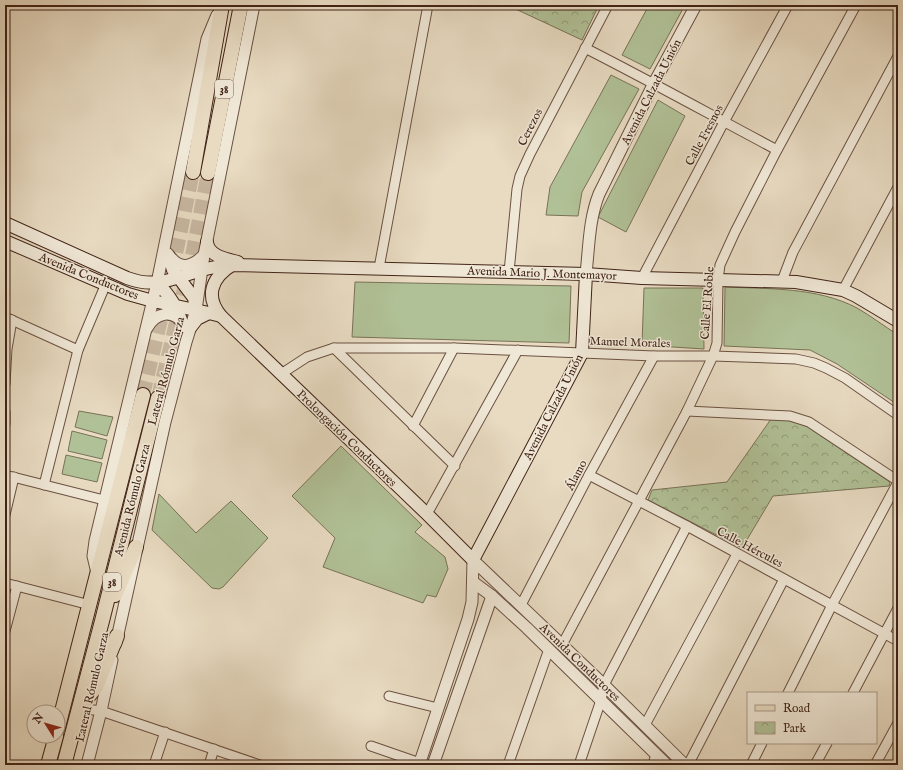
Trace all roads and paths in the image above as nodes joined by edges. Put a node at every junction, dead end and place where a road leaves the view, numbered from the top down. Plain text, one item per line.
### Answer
1 (222, 5) edge
2 (241, 5) edge
3 (254, 5) edge
4 (428, 5) edge
5 (608, 5) edge
6 (696, 5) edge
7 (788, 5) edge
8 (856, 5) edge
9 (585, 48) junction
10 (898, 56) edge
11 (654, 83) junction
12 (724, 122) junction
13 (777, 150) junction
14 (193, 172) tunnel mouth
15 (208, 173) tunnel mouth
16 (898, 187) edge
17 (5, 223) edge
18 (5, 241) edge
19 (207, 242) junction
20 (167, 253) junction
21 (204, 255) junction
22 (233, 265) junction
23 (253, 265) junction
24 (378, 268) junction
25 (202, 270) junction
26 (509, 272) junction
27 (586, 274) junction
28 (179, 278) junction
29 (642, 278) junction
30 (718, 280) junction
31 (782, 281) junction
32 (157, 283) junction
33 (105, 286) junction
34 (843, 290) junction
35 (153, 301) junction
36 (176, 306) junction
37 (196, 310) junction
38 (215, 314) junction
39 (8, 318) edge
40 (898, 320) edge
41 (187, 327) junction
42 (146, 331) junction
43 (334, 348) junction
44 (454, 348) junction
45 (78, 350) junction
46 (518, 350) junction
47 (582, 352) junction
48 (654, 356) junction
49 (713, 356) junction
50 (281, 374) junction
51 (5, 384) edge
52 (142, 395) tunnel mouth
53 (158, 398) tunnel mouth
54 (687, 410) junction
55 (5, 412) edge
56 (898, 415) edge
57 (5, 424) edge
58 (413, 426) junction
59 (455, 466) junction
60 (5, 475) edge
61 (589, 475) junction
62 (14, 477) junction
63 (898, 482) edge
64 (44, 485) junction
65 (104, 500) junction
66 (639, 501) junction
67 (427, 514) junction
68 (5, 515) edge
69 (687, 526) junction
70 (136, 547) junction
71 (737, 554) junction
72 (473, 560) junction
73 (97, 573) junction
74 (784, 579) junction
75 (473, 582) junction
76 (5, 583) edge
77 (17, 586) junction
78 (492, 596) junction
79 (90, 605) junction
80 (521, 605) junction
81 (832, 605) junction
82 (898, 608) edge
83 (102, 621) junction
84 (5, 631) edge
85 (884, 634) junction
86 (117, 636) junction
87 (898, 641) edge
88 (562, 645) junction
89 (549, 649) junction
90 (604, 685) junction
91 (788, 692) edge
92 (854, 692) edge
93 (389, 696) dead end
94 (601, 700) junction
95 (64, 704) edge
96 (79, 707) junction
97 (438, 708) junction
98 (101, 711) junction
99 (898, 722) edge
100 (645, 725) junction
101 (165, 732) junction
102 (54, 744) edge
103 (762, 744) edge
104 (826, 744) edge
105 (371, 746) dead end
106 (214, 749) junction
107 (654, 760) edge
108 (420, 764) edge
109 (48, 765) edge
110 (64, 765) edge
111 (87, 765) edge
112 (154, 765) edge
113 (208, 765) edge
114 (260, 765) edge
115 (433, 765) edge
116 (508, 765) edge
117 (579, 765) edge
118 (667, 765) edge
119 (686, 765) edge
120 (751, 765) edge
121 (815, 765) edge
122 (875, 765) edge

1 - 14 main road, 38
1 - 20 street
2 - 15 main road, 38
3 - 19 street, Lateral Rómulo Garza
4 - 24 street
5 - 9 street, Cerezos
6 - 11 street, Avenida Calzada Unión
7 - 12 street, Calle Fresnos
8 - 13 street, Calle El Roble
9 - 11 street
9 - 26 street, Cerezos
10 - 31 street
11 - 12 street
11 - 27 street, Avenida Calzada Unión
12 - 13 street
12 - 29 street, Calle Fresnos
13 - 30 street, Calle El Roble
16 - 34 street
17 - 32 main road, Avenida Conductores
18 - 33 main road, Avenida Conductores
19 - 21 street, Lateral Rómulo Garza
19 - 23 main road
20 - 21 street
20 - 28 main road
20 - 32 street
21 - 25 street, Lateral Rómulo Garza
22 - 23 main road, Avenida Mario J. Montemayor
22 - 25 main road, Avenida Mario J. Montemayor
22 - 38 main road
23 - 24 main road, Avenida Mario J. Montemayor
24 - 26 main road, Avenida Mario J. Montemayor
25 - 28 main road, Avenida Mario J. Montemayor
25 - 37 street, Lateral Rómulo Garza
26 - 27 main road, Avenida Mario J. Montemayor
27 - 29 main road, Avenida Mario J. Montemayor
27 - 47 main road, Avenida Calzada Unión
28 - 32 main road, Avenida Conductores
28 - 37 main road
29 - 30 main road, Avenida Mario J. Montemayor
30 - 31 main road, Avenida Mario J. Montemayor
30 - 49 street, Calle El Roble
31 - 34 main road, Avenida Mario J. Montemayor
32 - 35 street
32 - 36 main road
33 - 35 main road, Avenida Conductores
33 - 45 street
34 - 40 main road, Avenida Mario J. Montemayor
35 - 36 main road, Avenida Conductores
35 - 42 street
36 - 37 main road, Avenida Conductores
36 - 41 main road
37 - 38 main road, Avenida Conductores
37 - 41 street, Lateral Rómulo Garza
38 - 41 main road
38 - 50 main road, Prolongación Conductores
39 - 45 street
39 - 51 street
41 - 42 street
41 - 70 street, Lateral Rómulo Garza
42 - 65 street
43 - 44 street, Manuel Morales
43 - 50 street, Manuel Morales
43 - 58 street
44 - 46 street, Manuel Morales
44 - 58 street
45 - 64 street
46 - 47 street, Manuel Morales
46 - 59 street
47 - 48 street, Manuel Morales
47 - 72 main road, Avenida Calzada Unión
48 - 49 street, Manuel Morales
48 - 61 street, Álamo
49 - 54 street, Calle El Roble
49 - 56 street, Manuel Morales
50 - 67 main road, Prolongación Conductores
52 - 73 main road, Avenida Rómulo Garza / 38
53 - 83 main road, Avenida Rómulo Garza / 38
54 - 63 street
54 - 66 street, Calle El Roble
55 - 57 street
58 - 59 street
59 - 67 street
60 - 62 street
61 - 66 street, Calle Hércules
61 - 80 street, Álamo
62 - 64 street
62 - 68 street
63 - 81 street
64 - 65 street
65 - 73 street
66 - 69 street, Calle Hércules
66 - 88 street, Calle El Roble
67 - 72 main road, Prolongación Conductores
69 - 71 street, Calle Hércules
69 - 90 street
70 - 83 main road
70 - 86 street, Lateral Rómulo Garza
71 - 74 street, Calle Hércules
71 - 100 street
72 - 75 street, Avenida Calzada Unión
72 - 80 street, Avenida Conductores
73 - 79 main road, Avenida Rómulo Garza / 38
74 - 81 street, Calle Hércules
74 - 119 street
75 - 78 street, Avenida Conductores
75 - 97 street, Avenida Calzada Unión
76 - 77 street
77 - 79 street
77 - 84 street
78 - 89 street, Avenida Conductores
78 - 115 street
79 - 95 main road, Avenida Rómulo Garza / 38
80 - 88 street, Avenida Conductores
81 - 85 street, Calle Hércules
81 - 91 street
82 - 85 street
83 - 96 main road, Avenida Rómulo Garza / 38
85 - 87 street, Calle Hércules
85 - 92 street
86 - 96 main road
86 - 98 street, Lateral Rómulo Garza
88 - 90 street, Avenida Conductores
89 - 94 street, Avenida Conductores
89 - 116 street
90 - 94 street
90 - 100 street, Avenida Conductores
93 - 97 street
94 - 107 street, Avenida Conductores
94 - 117 street
96 - 98 street
96 - 110 main road, Avenida Rómulo Garza / 38
97 - 108 street, Avenida Calzada Unión
98 - 101 street
98 - 111 street, Lateral Rómulo Garza
99 - 122 street
100 - 119 street, Avenida Conductores
101 - 106 street
101 - 112 street
102 - 109 main road
103 - 120 street
104 - 121 street
105 - 108 street
106 - 113 street
106 - 114 street
107 - 118 street, Avenida Conductores

